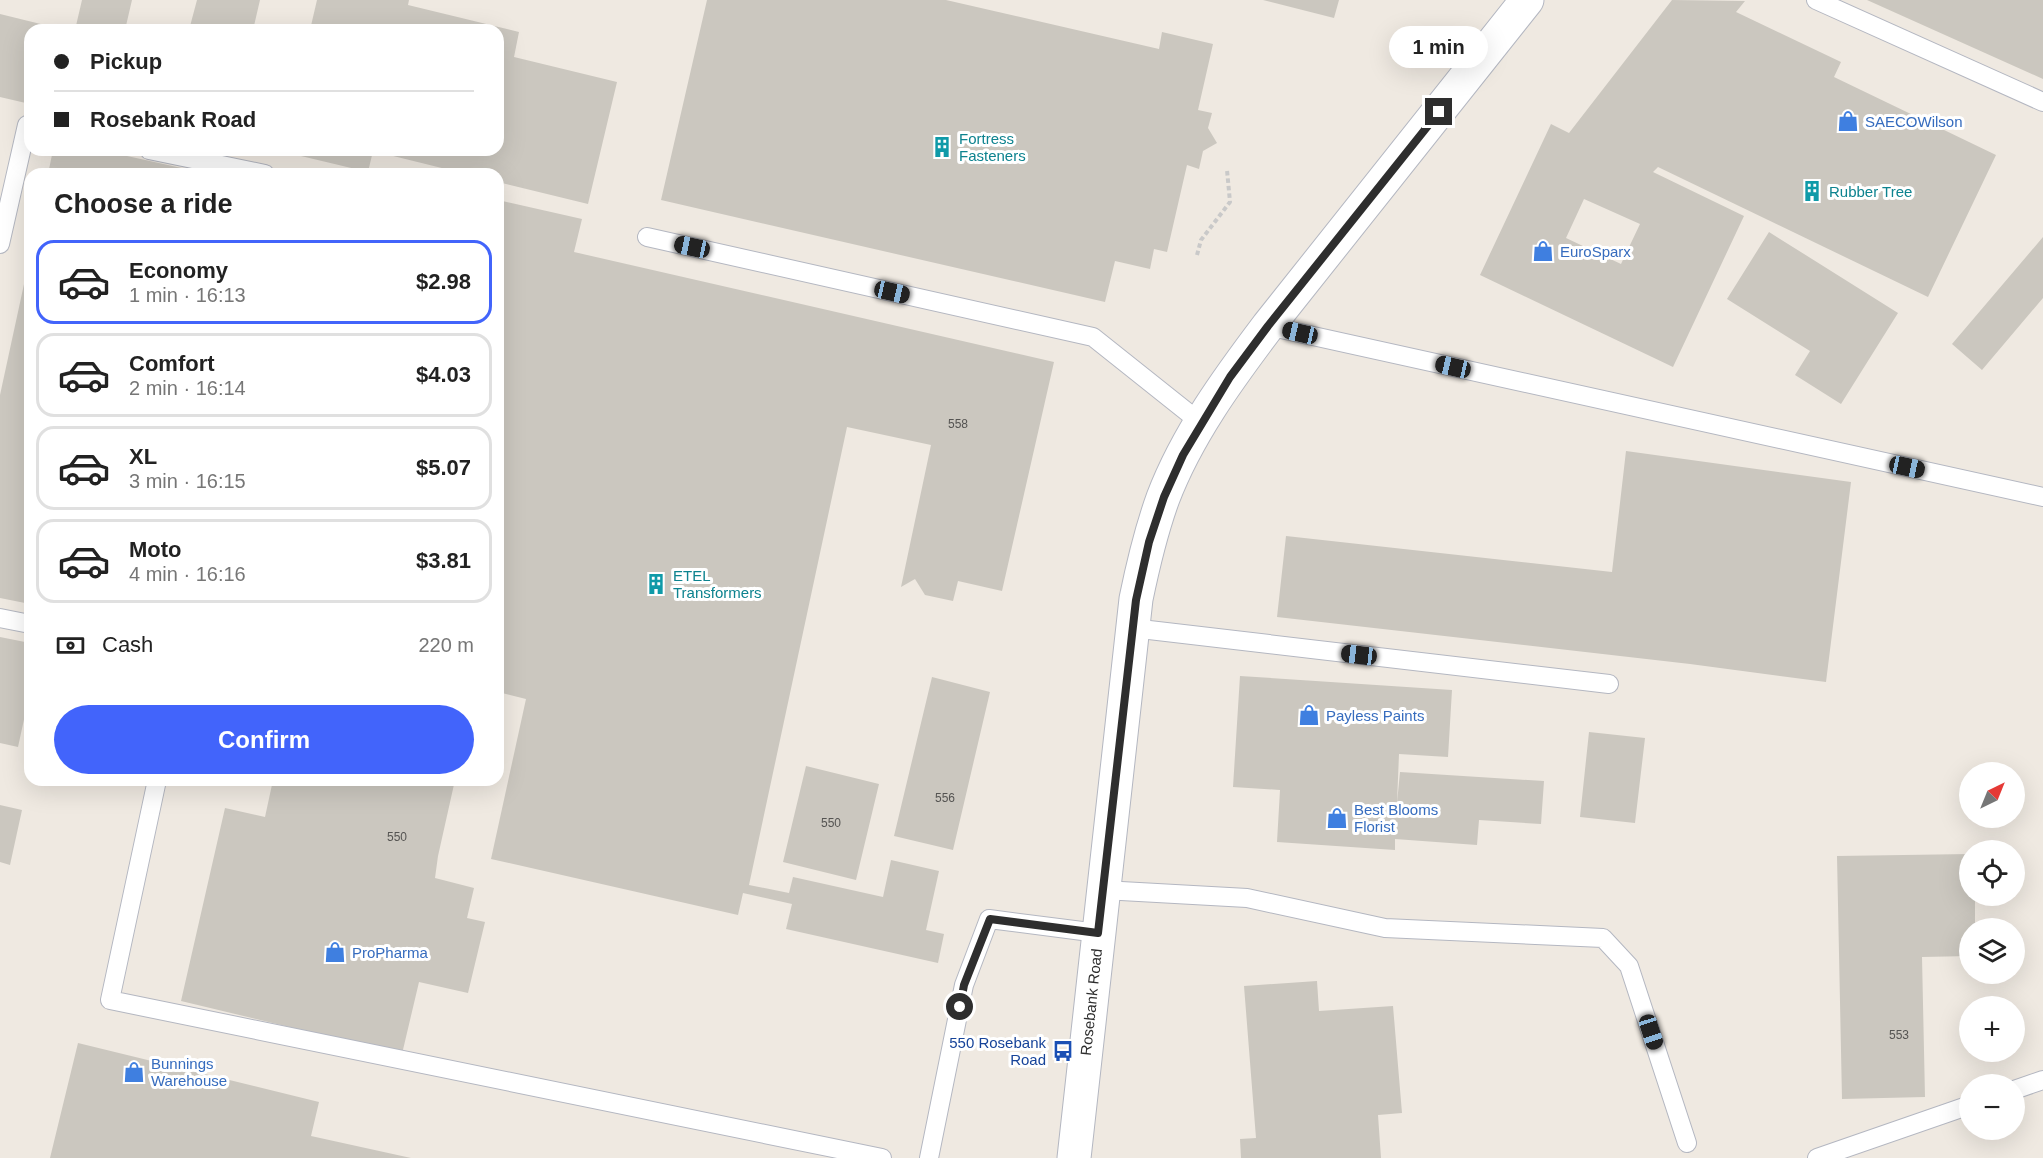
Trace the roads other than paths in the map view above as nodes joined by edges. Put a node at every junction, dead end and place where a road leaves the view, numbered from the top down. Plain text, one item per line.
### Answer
1 (1527, 0) edge
2 (1816, 0) edge
3 (2043, 102) edge
4 (24, 138) edge
5 (178, 156) edge
6 (236, 168) edge
7 (647, 237) dead end
8 (0, 244) edge
9 (1268, 326) junction
10 (1201, 423) junction
11 (2043, 498) edge
12 (0, 618) edge
13 (24, 623) edge
14 (1132, 628) junction
15 (1609, 684) dead end
16 (156, 786) edge
17 (1103, 890) junction
18 (1098, 933) junction
19 (2043, 1080) edge
20 (2025, 1086) edge
21 (1959, 1109) edge
22 (1687, 1143) dead end
23 (882, 1158) edge
24 (929, 1158) edge
25 (1074, 1158) edge
26 (1817, 1158) edge

1 - 9 main road, Rosebank Road
2 - 3 lane
4 - 8 lane
5 - 6 lane
7 - 10 lane
9 - 10 main road, Rosebank Road
9 - 11 lane
10 - 14 main road, Rosebank Road
12 - 13 lane
14 - 15 lane
14 - 17 main road, Rosebank Road
16 - 23 lane
17 - 18 main road, Rosebank Road
17 - 22 lane
18 - 24 lane
18 - 25 main road, Rosebank Road
19 - 20 lane
21 - 26 lane

